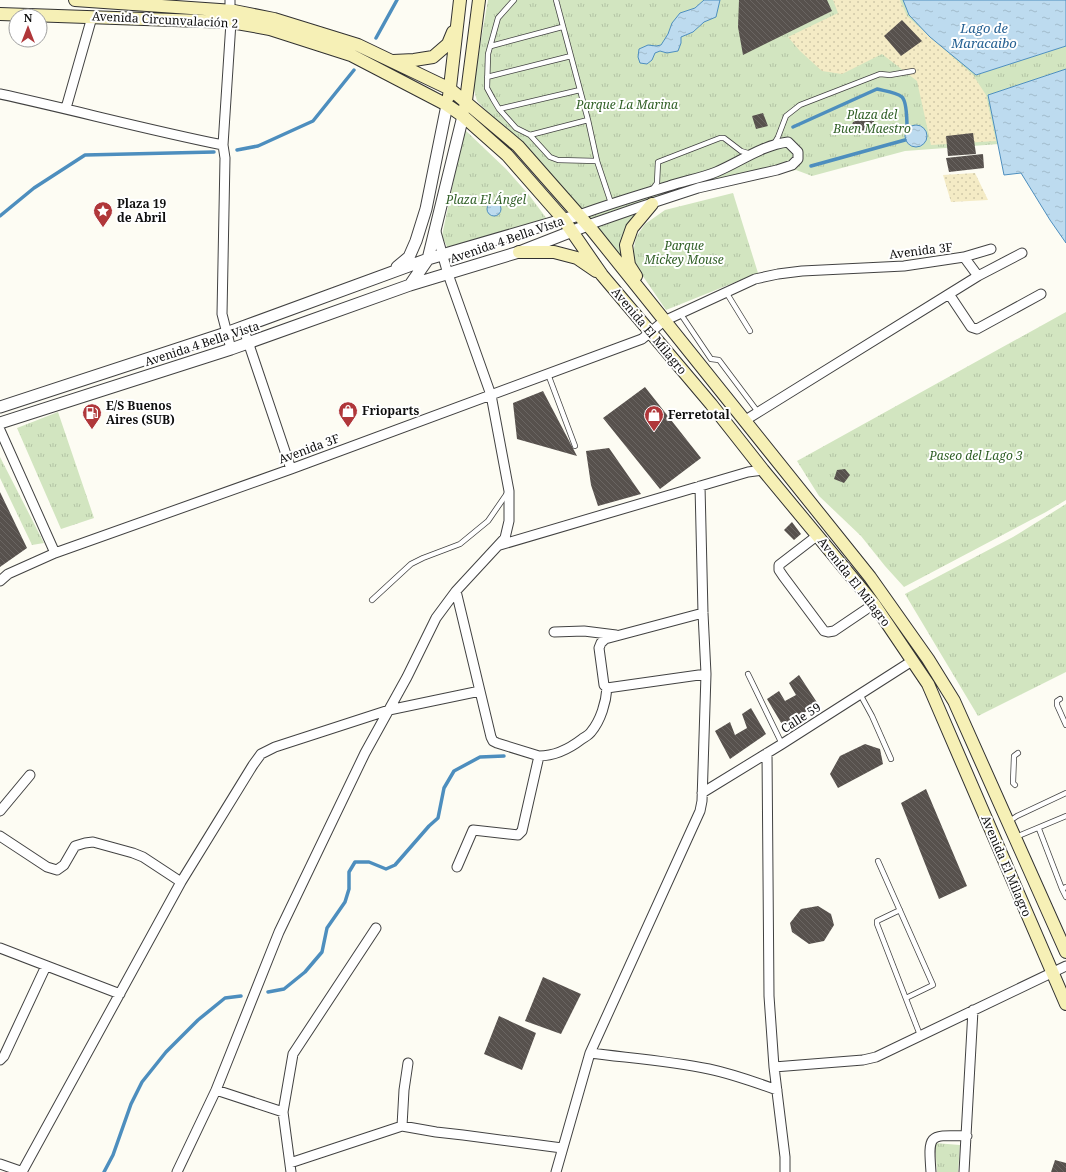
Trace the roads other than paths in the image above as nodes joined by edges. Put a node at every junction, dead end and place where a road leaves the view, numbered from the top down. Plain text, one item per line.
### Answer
1 (75, 0) edge
2 (97, 0) edge
3 (460, 0) edge
4 (479, 0) edge
5 (514, 0) edge
6 (556, 0) edge
7 (230, 11) edge
8 (0, 14) edge
9 (92, 17) junction
10 (458, 18) junction
11 (562, 27) junction
12 (491, 46) junction
13 (571, 56) junction
14 (391, 61) junction
15 (913, 72) dead end
16 (487, 78) junction
17 (450, 89) junction
18 (580, 90) junction
19 (0, 94) edge
20 (466, 102) junction
21 (447, 105) junction
22 (66, 108) junction
23 (499, 109) junction
24 (463, 116) junction
25 (588, 120) junction
26 (530, 135) junction
27 (223, 145) junction
28 (773, 145) junction
29 (753, 154) junction
30 (597, 161) junction
31 (650, 192) junction
32 (611, 203) junction
33 (652, 204) junction
34 (579, 215) junction
35 (564, 220) junction
36 (588, 225) junction
37 (572, 231) junction
38 (436, 232) junction
39 (991, 250) dead end
40 (519, 252) junction
41 (1022, 253) dead end
42 (443, 255) junction
43 (964, 257) junction
44 (428, 259) junction
45 (391, 272) junction
46 (448, 274) junction
47 (602, 275) junction
48 (978, 276) junction
49 (410, 285) junction
50 (726, 292) junction
51 (949, 294) junction
52 (1041, 294) dead end
53 (651, 305) junction
54 (680, 313) junction
55 (664, 321) junction
56 (243, 327) junction
57 (750, 331) dead end
58 (226, 333) junction
59 (650, 333) junction
60 (248, 343) junction
61 (231, 348) junction
62 (548, 374) junction
63 (490, 395) junction
64 (0, 408) edge
65 (758, 412) junction
66 (744, 421) junction
67 (0, 423) edge
68 (0, 430) edge
69 (575, 446) dead end
70 (291, 469) junction
71 (764, 470) junction
72 (700, 486) junction
73 (509, 491) junction
74 (818, 535) junction
75 (498, 545) junction
76 (55, 553) junction
77 (0, 581) edge
78 (456, 592) junction
79 (372, 600) dead end
80 (874, 604) junction
81 (703, 613) junction
82 (554, 632) dead end
83 (619, 636) junction
84 (912, 661) junction
85 (706, 674) junction
86 (748, 674) dead end
87 (607, 688) junction
88 (480, 691) junction
89 (860, 694) junction
90 (1060, 699) dead end
91 (389, 710) junction
92 (1066, 725) edge
93 (782, 744) junction
94 (767, 753) junction
95 (1018, 753) dead end
96 (539, 756) junction
97 (891, 759) dead end
98 (30, 775) dead end
99 (1015, 785) dead end
100 (1066, 792) edge
101 (702, 793) junction
102 (0, 811) edge
103 (1066, 816) edge
104 (1008, 822) junction
105 (1039, 829) junction
106 (0, 836) edge
107 (1015, 838) junction
108 (878, 861) dead end
109 (457, 867) dead end
110 (181, 882) junction
111 (1064, 888) edge
112 (1066, 897) edge
113 (900, 910) junction
114 (376, 928) dead end
115 (0, 948) edge
116 (1066, 952) edge
117 (46, 966) junction
118 (1066, 966) edge
119 (1052, 972) junction
120 (120, 994) junction
121 (906, 998) junction
122 (1066, 1004) edge
123 (973, 1010) junction
124 (920, 1035) junction
125 (590, 1053) junction
126 (0, 1060) edge
127 (408, 1063) dead end
128 (774, 1067) junction
129 (216, 1090) junction
130 (777, 1090) junction
131 (283, 1112) junction
132 (402, 1126) junction
133 (967, 1136) junction
134 (562, 1148) junction
135 (0, 1164) edge
136 (291, 1168) edge
137 (23, 1172) edge
138 (177, 1172) edge
139 (556, 1172) edge
140 (785, 1172) edge
141 (931, 1172) edge
142 (964, 1172) edge

1 - 2 main road, Avenida Circunvalación 2
2 - 7 main road, Avenida Circunvalación 2
3 - 10 main road
4 - 20 main road
5 - 12 lane
6 - 11 lane
7 - 9 main road, Avenida Circunvalación 2
7 - 14 main road, Avenida Circunvalación 2
7 - 21 main road, Avenida Circunvalación 2
7 - 27 street
8 - 9 main road, Avenida Circunvalación 2
9 - 22 street
10 - 14 main road
10 - 17 main road
11 - 12 lane
11 - 13 lane
12 - 16 lane
13 - 16 lane
13 - 18 lane
14 - 17 main road, Avenida Circunvalación 2
15 - 28 lane
16 - 23 lane
17 - 20 main road, Avenida Circunvalación 2
17 - 21 main road
18 - 23 lane
18 - 25 lane
19 - 22 street
20 - 24 main road
20 - 34 main road, Avenida Circunvalación 2
21 - 24 main road, Avenida Circunvalación 2
21 - 45 street, Avenida 4 Bella Vista
22 - 27 street
23 - 26 lane
24 - 35 main road, Avenida Circunvalación 2
24 - 38 street, Avenida 4 Bella Vista
25 - 26 lane
25 - 30 lane
26 - 30 lane
27 - 58 street
28 - 29 street
28 - 33 street
29 - 31 street
29 - 31 lane
30 - 32 lane
31 - 32 street
32 - 34 street
33 - 36 street
33 - 53 main road
34 - 35 street, Avenida 4 Bella Vista
34 - 36 main road, Avenida Circunvalación 2
35 - 37 main road, Avenida Circunvalación 2
35 - 42 street, Avenida 4 Bella Vista
36 - 37 street, Avenida 4 Bella Vista
36 - 53 main road, Avenida El Milagro
37 - 40 street, Avenida 4 Bella Vista
37 - 47 main road, Avenida El Milagro
38 - 42 street
38 - 44 street, Avenida 4 Bella Vista
39 - 43 street
40 - 46 street, Avenida 4 Bella Vista
40 - 47 main road
41 - 48 street
42 - 44 street, Avenida 4 Bella Vista
42 - 46 street
43 - 48 street, Avenida 3F
43 - 50 street, Avenida 3F
44 - 45 street, Avenida 4 Bella Vista
44 - 49 street, Avenida 4 Bella Vista
45 - 56 street, Avenida 4 Bella Vista
46 - 49 street, Avenida 4 Bella Vista
46 - 63 street
47 - 59 main road, Avenida El Milagro
48 - 51 street
49 - 60 street, Avenida 4 Bella Vista
50 - 54 street, Avenida 3F
50 - 57 lane
51 - 52 street
51 - 65 street
53 - 55 main road, Avenida El Milagro
54 - 55 street, Avenida 3F
54 - 65 lane
55 - 59 street, Avenida 3F
55 - 66 main road, Avenida El Milagro
56 - 58 street, Avenida 4 Bella Vista
56 - 60 street
58 - 61 street
58 - 64 street, Avenida 4 Bella Vista
59 - 62 street, Avenida 3F
59 - 71 main road, Avenida El Milagro
60 - 61 street, Avenida 4 Bella Vista
60 - 70 street
61 - 67 street, Avenida 4 Bella Vista
62 - 63 street, Avenida 3F
62 - 69 lane
63 - 70 street, Avenida 3F
63 - 73 street
65 - 66 street
66 - 104 main road, Avenida El Milagro
68 - 76 street
70 - 76 street, Avenida 3F
71 - 72 street
71 - 74 main road, Avenida El Milagro
72 - 75 street
72 - 81 street
73 - 75 street
73 - 79 lane
74 - 80 main road, Avenida El Milagro
74 - 80 street
75 - 78 street
76 - 77 street, Avenida 3F
78 - 88 street
78 - 91 street
80 - 84 main road, Avenida El Milagro
81 - 83 street
81 - 85 street
82 - 83 street
83 - 87 street
84 - 89 street, Calle 59
84 - 119 main road, Avenida El Milagro
85 - 87 street
85 - 101 street
86 - 93 lane
87 - 96 street
88 - 91 street
88 - 96 street
89 - 93 street, Calle 59
89 - 97 lane
90 - 92 lane
91 - 110 street
91 - 129 street
93 - 94 street, Calle 59
94 - 101 street, Calle 59
94 - 128 street
95 - 99 lane
96 - 109 street
98 - 102 street
100 - 104 lane
101 - 125 street
103 - 105 lane
104 - 107 main road, Avenida El Milagro
105 - 107 lane
105 - 111 lane
106 - 110 street
107 - 116 main road, Avenida El Milagro
108 - 113 lane
110 - 120 street
111 - 112 lane
113 - 121 lane
113 - 121 lane
114 - 131 street
115 - 117 street
117 - 120 street
117 - 126 street
118 - 119 street
119 - 122 main road, Avenida El Milagro
119 - 123 street
120 - 137 street
121 - 124 lane
123 - 124 street
123 - 133 street
124 - 128 street
125 - 130 street
125 - 134 street
127 - 132 street
128 - 130 street
129 - 131 street
129 - 138 street
130 - 140 street
131 - 136 street
132 - 134 street
132 - 136 street
133 - 141 street
133 - 142 street
134 - 139 street
135 - 137 street

